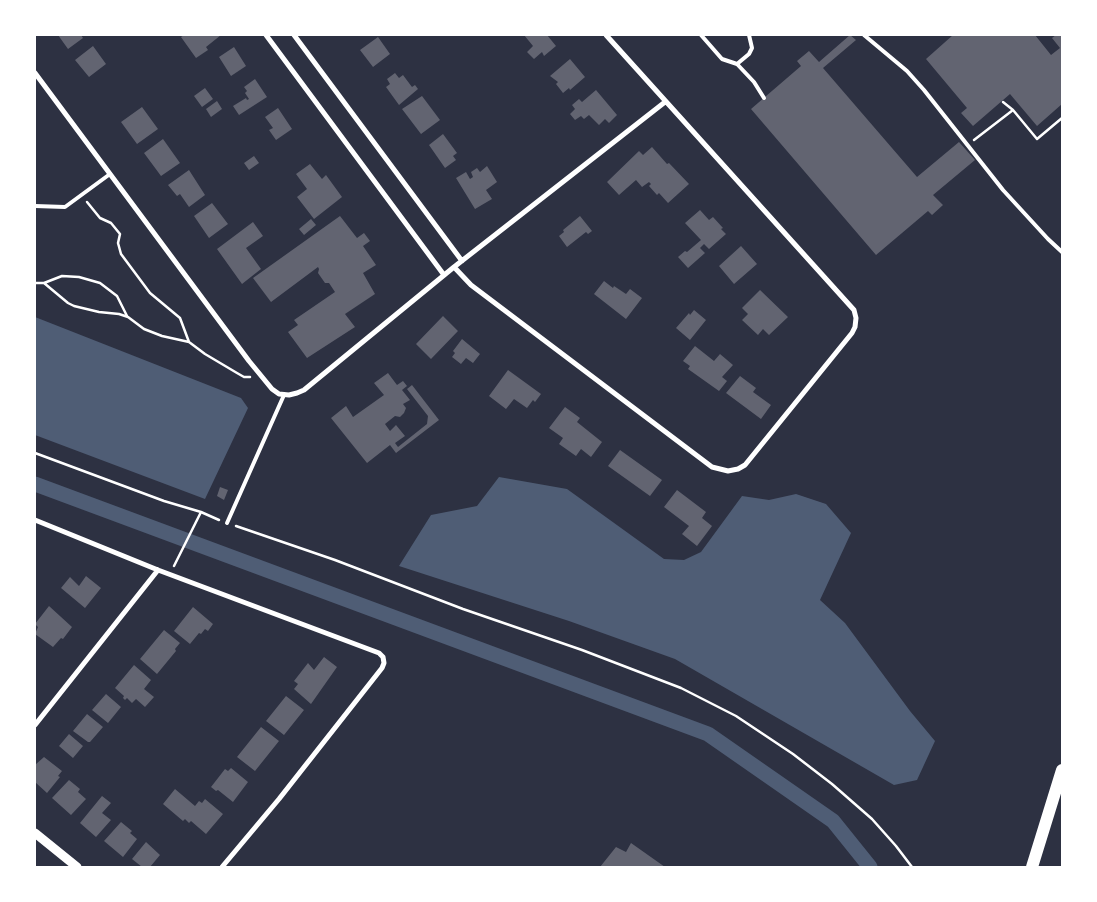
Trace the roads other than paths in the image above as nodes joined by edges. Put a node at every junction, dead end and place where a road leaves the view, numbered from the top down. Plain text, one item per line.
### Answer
1 (266, 35) edge
2 (294, 35) edge
3 (606, 35) edge
4 (701, 35) edge
5 (749, 35) edge
6 (864, 35) edge
7 (737, 64) junction
8 (35, 73) edge
9 (764, 98) dead end
10 (665, 102) junction
11 (110, 174) junction
12 (35, 206) edge
13 (1062, 252) edge
14 (462, 261) junction
15 (454, 267) junction
16 (444, 275) junction
17 (284, 394) junction
18 (35, 520) edge
19 (227, 523) road end
20 (158, 570) junction
21 (35, 725) edge
22 (1062, 770) edge
23 (1059, 789) edge
24 (35, 833) edge
25 (78, 867) edge
26 (222, 867) edge
27 (1032, 867) edge

1 - 16 street
2 - 14 street
3 - 10 street
4 - 7 lane
5 - 7 lane
6 - 13 lane
7 - 9 lane
8 - 11 street
10 - 14 street
10 - 15 street
11 - 12 lane
11 - 17 street
14 - 15 street
15 - 16 street
16 - 17 street
17 - 19 lane
18 - 20 street
20 - 21 street
20 - 26 street
22 - 23 main road
23 - 27 main road
24 - 25 street

